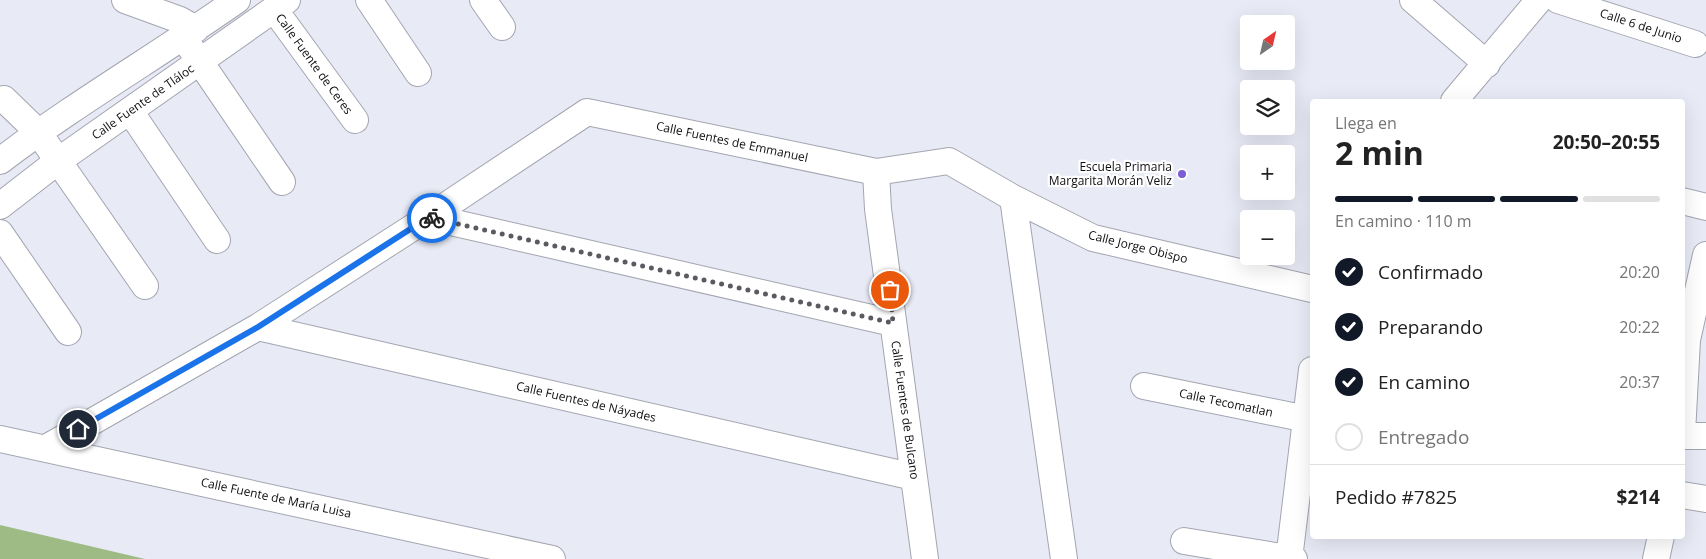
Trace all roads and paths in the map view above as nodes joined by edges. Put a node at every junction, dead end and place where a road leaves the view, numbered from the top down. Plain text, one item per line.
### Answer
1 (125, 0) edge
2 (237, 0) edge
3 (369, 0) edge
4 (483, 0) edge
5 (1413, 0) edge
6 (1539, 0) edge
7 (1558, 0) edge
8 (281, 4) edge
9 (502, 27) dead end
10 (190, 34) junction
11 (1696, 44) dead end
12 (199, 62) junction
13 (1487, 64) junction
14 (418, 73) dead end
15 (4, 99) dead end
16 (1456, 99) edge
17 (130, 111) junction
18 (355, 120) dead end
19 (38, 132) junction
20 (0, 161) edge
21 (58, 161) junction
22 (876, 172) junction
23 (282, 182) dead end
24 (1013, 198) junction
25 (1685, 202) edge
26 (0, 206) edge
27 (1706, 207) edge
28 (429, 217) junction
29 (0, 233) edge
30 (217, 240) dead end
31 (1706, 255) edge
32 (145, 286) dead end
33 (1310, 288) edge
34 (1702, 296) edge
35 (893, 323) junction
36 (258, 327) junction
37 (68, 332) dead end
38 (1685, 339) edge
39 (1144, 386) dead end
40 (1310, 390) edge
41 (1307, 419) junction
42 (1685, 434) edge
43 (1706, 436) edge
44 (0, 439) edge
45 (46, 448) junction
46 (914, 477) junction
47 (1685, 496) edge
48 (1706, 499) edge
49 (1660, 539) edge
50 (1184, 541) dead end
51 (552, 559) edge
52 (925, 559) edge
53 (1064, 559) edge
54 (1291, 559) edge
55 (1656, 559) edge

1 - 10 street
2 - 10 street
3 - 14 street
4 - 9 street
5 - 13 street
6 - 13 street
7 - 11 street, Calle 6 de Junio
8 - 12 street, Calle Fuente de Tláloc
8 - 18 street, Calle Fuente de Ceres
10 - 12 street
10 - 19 street
12 - 17 street, Calle Fuente de Tláloc
12 - 23 street
13 - 16 street
15 - 19 street
17 - 21 street, Calle Fuente de Tláloc
17 - 30 street
19 - 20 street
19 - 21 street
21 - 26 street, Calle Fuente de Tláloc
21 - 32 street
22 - 24 street, Calle Jorge Obispo
22 - 28 street, Calle Fuentes de Emmanuel
22 - 35 street, Calle Fuentes de Bulcano
24 - 33 street, Calle Jorge Obispo
24 - 53 street
25 - 27 street
28 - 35 street
28 - 36 street
29 - 37 street
31 - 34 street
34 - 38 street
35 - 46 street, Calle Fuentes de Bulcano
36 - 45 street
36 - 46 street, Calle Fuentes de Náyades
39 - 41 street, Calle Tecomatlan
40 - 41 street
41 - 54 street
42 - 43 street
44 - 45 street, Calle Fuente de María Luisa
45 - 51 street, Calle Fuente de María Luisa
46 - 52 street, Calle Fuentes de Bulcano
47 - 48 street
49 - 55 street
50 - 54 street

